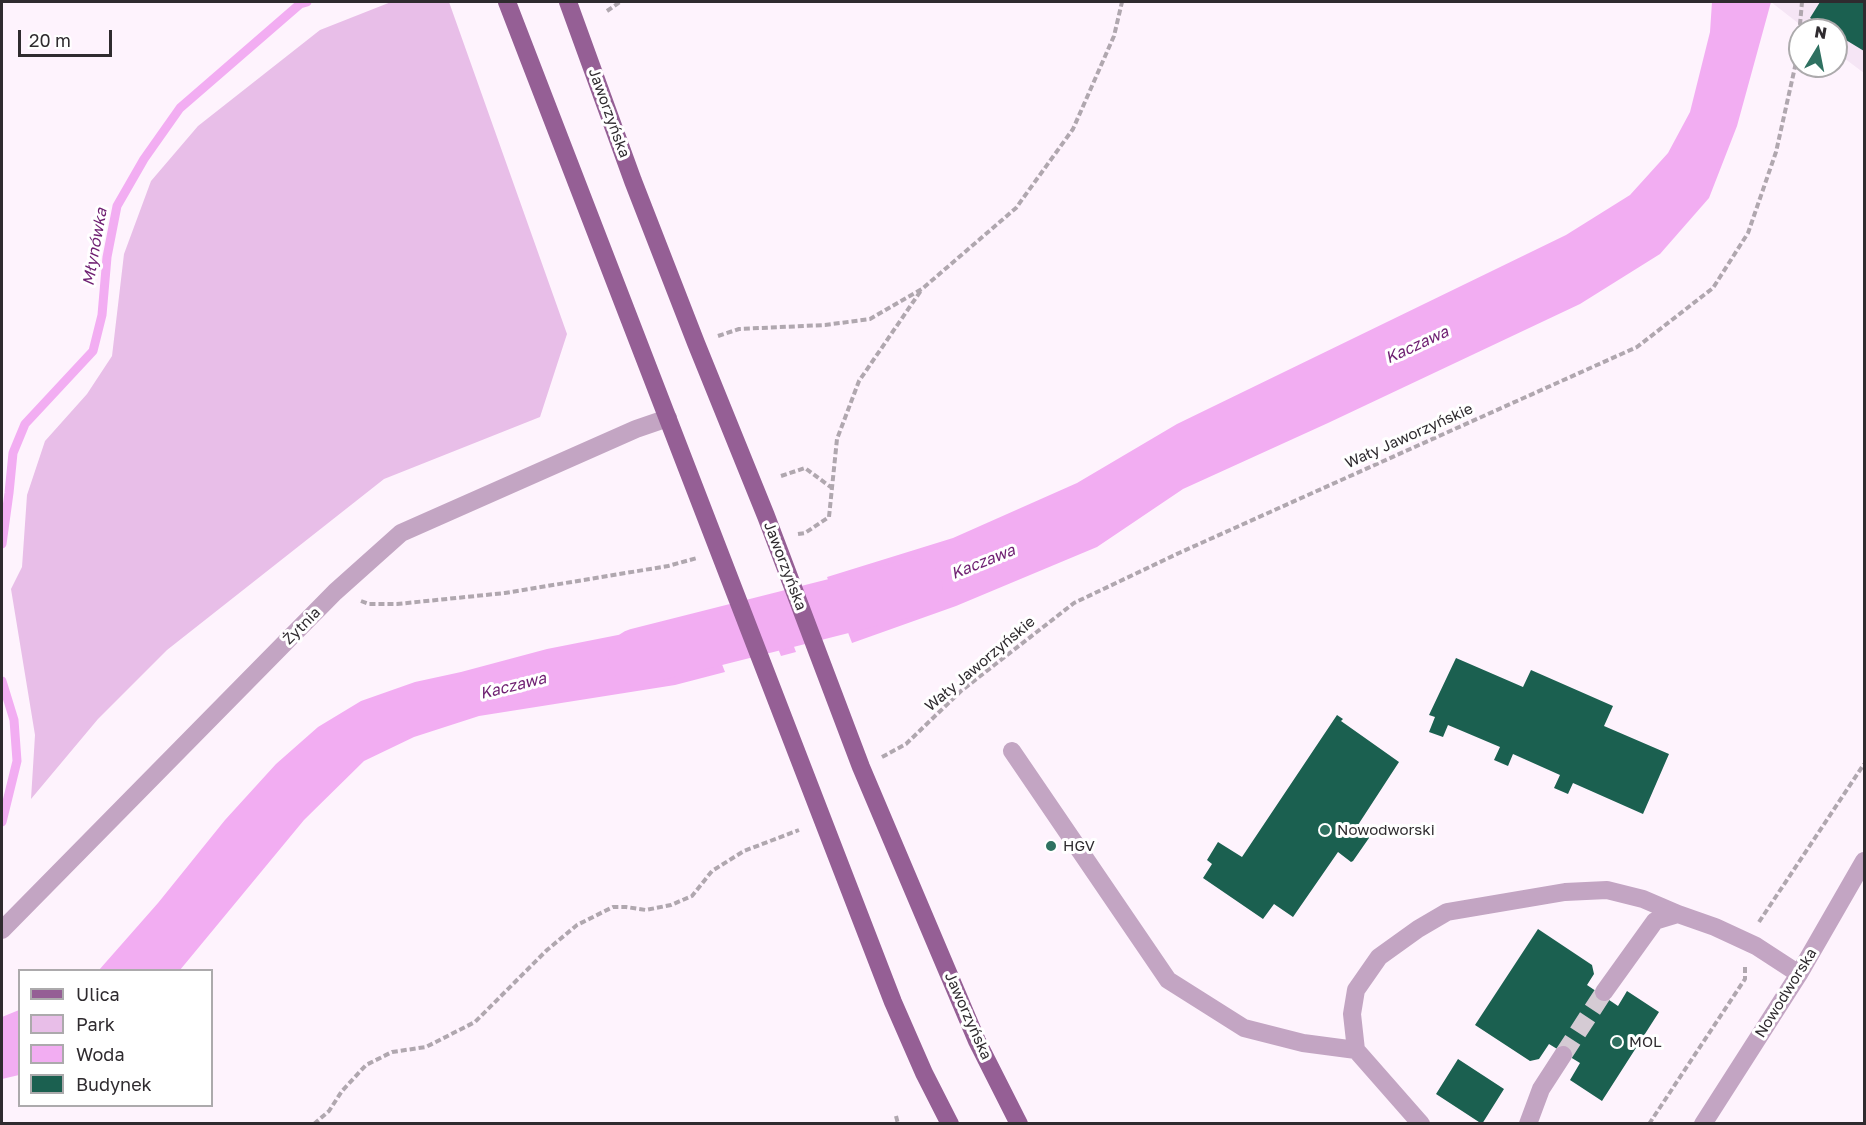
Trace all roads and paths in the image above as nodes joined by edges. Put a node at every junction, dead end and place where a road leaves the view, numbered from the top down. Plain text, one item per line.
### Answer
1 (507, 2) edge
2 (568, 2) edge
3 (620, 2) edge
4 (1122, 2) edge
5 (1802, 2) edge
6 (607, 11) dead end
7 (922, 289) junction
8 (696, 343) junction
9 (668, 418) junction
10 (781, 476) dead end
11 (832, 488) junction
12 (829, 517) dead end
13 (668, 566) dead end
14 (335, 591) junction
15 (1012, 751) dead end
16 (861, 767) junction
17 (823, 821) junction
18 (1864, 861) edge
19 (1678, 914) junction
20 (2, 930) edge
21 (1799, 974) junction
22 (1604, 992) tunnel mouth
23 (1356, 1050) junction
24 (1563, 1054) tunnel mouth
25 (896, 1116) dead end
26 (314, 1124) edge
27 (898, 1124) edge
28 (950, 1124) edge
29 (1019, 1124) edge
30 (1421, 1124) edge
31 (1528, 1124) edge
32 (1702, 1124) edge

1 - 9 main road
2 - 8 main road, Jaworzyńska
3 - 6 path
4 - 7 path
5 - 16 path, Wały Jaworzyńskie
7 - 8 path
7 - 11 path
8 - 16 main road, Jaworzyńska
9 - 14 street, Żytnia
9 - 17 main road
10 - 11 path
11 - 12 path
13 - 14 path
14 - 20 street, Żytnia
15 - 23 street
16 - 29 main road, Jaworzyńska
17 - 26 path
17 - 28 main road
18 - 21 street, Nowodworska
19 - 21 street
19 - 22 street
19 - 23 street
21 - 32 street, Nowodworska
23 - 30 street
24 - 31 street
25 - 27 path

